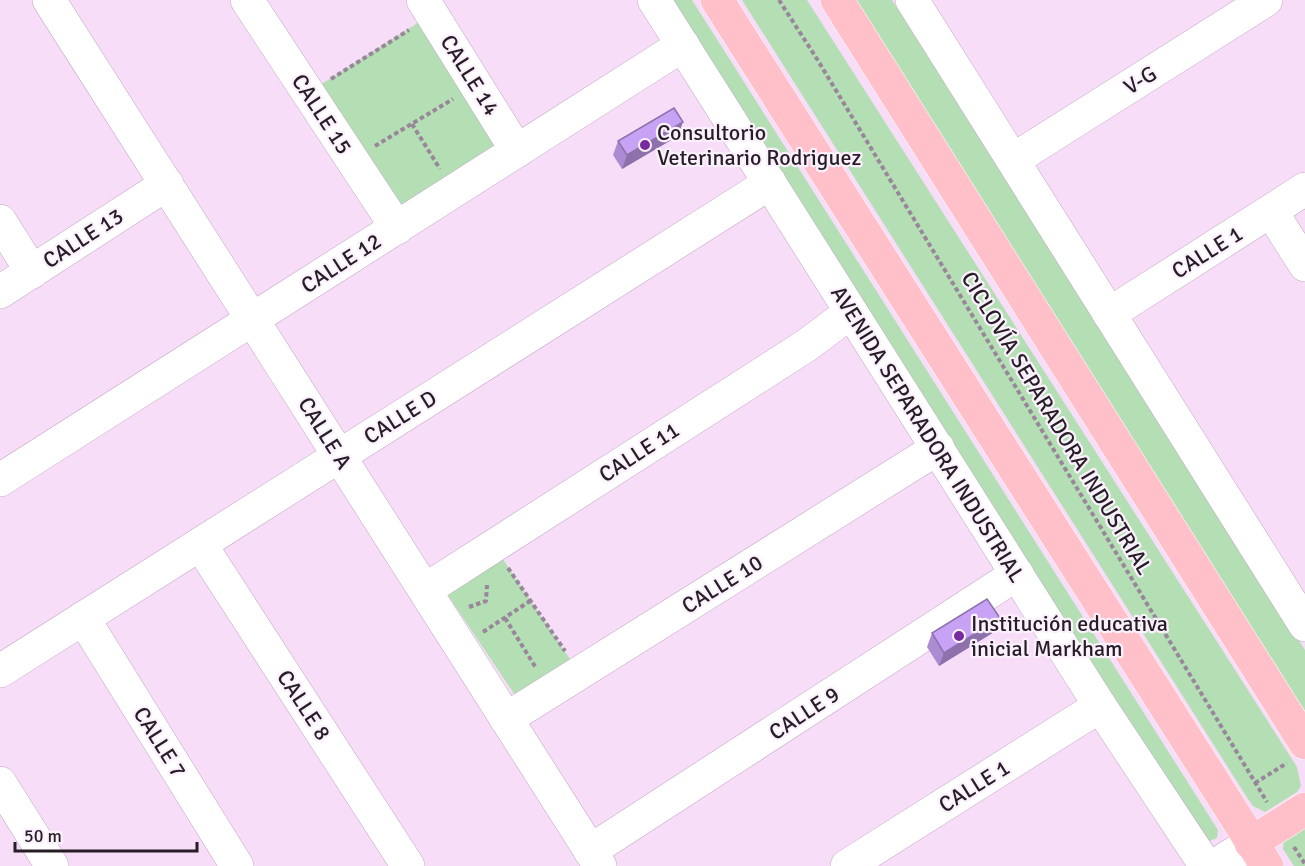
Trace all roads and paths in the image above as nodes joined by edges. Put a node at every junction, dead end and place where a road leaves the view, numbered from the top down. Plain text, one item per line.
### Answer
1 (49, 0) edge
2 (248, 0) edge
3 (654, 0) edge
4 (717, 0) edge
5 (779, 0) edge
6 (837, 0) edge
7 (1266, 0) edge
8 (920, 3) edge
9 (418, 14) edge
10 (683, 45) junction
11 (322, 84) dead end
12 (458, 96) dead end
13 (412, 124) junction
14 (517, 150) junction
15 (365, 152) dead end
16 (1013, 160) junction
17 (441, 170) dead end
18 (770, 183) junction
19 (167, 184) junction
20 (1305, 189) edge
21 (1271, 211) junction
22 (0, 221) edge
23 (397, 228) junction
24 (1305, 265) edge
25 (32, 272) junction
26 (0, 292) edge
27 (851, 312) junction
28 (1109, 314) junction
29 (253, 320) junction
30 (938, 448) junction
31 (339, 456) junction
32 (0, 480) edge
33 (200, 544) junction
34 (493, 546) junction
35 (1017, 574) junction
36 (480, 577) dead end
37 (424, 590) junction
38 (530, 601) junction
39 (460, 611) dead end
40 (83, 618) junction
41 (505, 618) junction
42 (1305, 625) edge
43 (477, 636) dead end
44 (0, 671) edge
45 (582, 671) junction
46 (542, 677) dead end
47 (1100, 706) junction
48 (506, 719) junction
49 (1305, 743) edge
50 (0, 783) edge
51 (1293, 816) edge
52 (1259, 854) edge
53 (595, 858) edge
54 (1305, 864) edge
55 (52, 866) edge
56 (237, 866) edge
57 (408, 866) edge
58 (847, 866) edge
59 (1206, 866) edge
60 (1214, 866) edge

1 - 19 street, CALLE A
2 - 23 street, CALLE 15
3 - 10 street, AVENIDA SEPARADORA INDUSTRIAL
4 - 52 main road
5 - 51 path, CICLOVÍA SEPARADORA INDUSTRIAL
6 - 49 main road
7 - 16 street, V-G
8 - 16 street
9 - 11 path
9 - 14 street, CALLE 14
10 - 14 street, CALLE 12
10 - 18 street, AVENIDA SEPARADORA INDUSTRIAL
12 - 13 path
13 - 15 path
13 - 17 path
14 - 23 street, CALLE 12
16 - 28 street
18 - 27 street, AVENIDA SEPARADORA INDUSTRIAL
18 - 31 street, CALLE D
19 - 25 street, CALLE 13
19 - 29 street, CALLE A
20 - 21 street, CALLE 1
21 - 24 street
21 - 28 street, CALLE 1
22 - 25 street
23 - 29 street, CALLE 12
25 - 26 street, CALLE 13
27 - 30 street, AVENIDA SEPARADORA INDUSTRIAL
27 - 34 street, CALLE 11
28 - 42 street
29 - 31 street, CALLE A
29 - 32 street, CALLE 12
30 - 35 street, AVENIDA SEPARADORA INDUSTRIAL
30 - 45 street, CALLE 10
31 - 33 street, CALLE D
31 - 37 street, CALLE A
33 - 40 street, CALLE D
33 - 57 street, CALLE 8
34 - 37 street, CALLE 11
34 - 38 path
35 - 47 street, AVENIDA SEPARADORA INDUSTRIAL
35 - 53 street, CALLE 9
36 - 39 path
37 - 48 street, CALLE A
38 - 41 path
38 - 45 path
40 - 44 street, CALLE D
40 - 56 street, CALLE 7
41 - 43 path
41 - 46 path
45 - 48 street, CALLE 10
47 - 58 street, CALLE 1
47 - 59 street, AVENIDA SEPARADORA INDUSTRIAL
48 - 53 street, CALLE A
50 - 55 street
51 - 52 main road
51 - 54 path, CICLOVÍA SEPARADORA INDUSTRIAL
52 - 60 street

